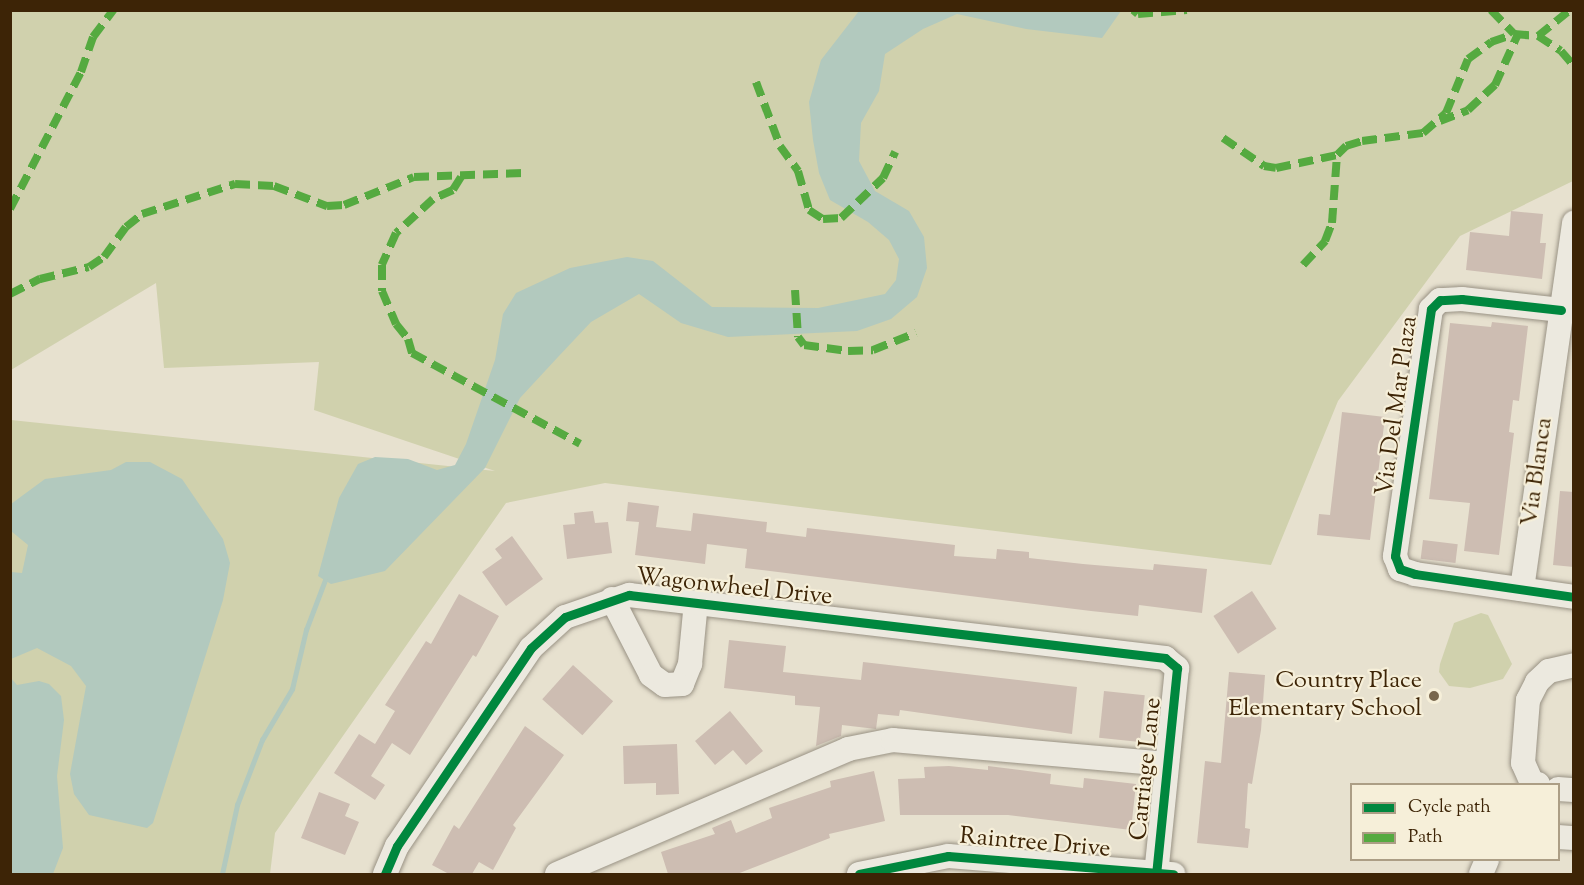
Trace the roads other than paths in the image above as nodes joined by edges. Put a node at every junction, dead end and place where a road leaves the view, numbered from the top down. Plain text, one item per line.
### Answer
1 (1574, 223) edge
2 (1561, 310) junction
3 (1564, 356) edge
4 (1521, 589) junction
5 (1574, 597) edge
6 (612, 599) junction
7 (696, 602) junction
8 (1574, 665) edge
9 (1177, 668) joint
10 (1167, 764) junction
11 (1532, 783) edge
12 (947, 865) edge
13 (385, 874) edge
14 (557, 874) edge
15 (859, 874) edge
16 (1162, 874) edge

1 - 2 street, Via Blanca
2 - 3 street, Via Blanca
2 - 4 street, Via Del Mar Plaza
3 - 4 street, Via Blanca
4 - 5 street
6 - 7 street, Wagonwheel Drive
6 - 7 street
6 - 13 street, Wagonwheel Drive
7 - 9 street, Wagonwheel Drive
8 - 11 street
9 - 10 street, Carriage Lane
10 - 14 street
10 - 16 street, Carriage Lane
12 - 15 street, Raintree Drive
12 - 16 street, Raintree Drive

